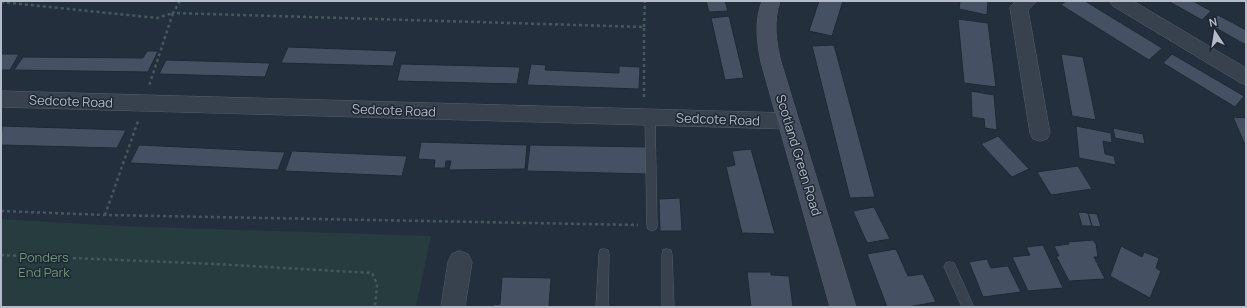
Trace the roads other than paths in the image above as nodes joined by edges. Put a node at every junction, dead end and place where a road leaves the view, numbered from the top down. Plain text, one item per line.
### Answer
1 (772, 1) edge
2 (1028, 1) edge
3 (1119, 1) edge
4 (1246, 76) edge
5 (1, 99) edge
6 (647, 117) junction
7 (788, 121) junction
8 (1040, 133) dead end
9 (652, 226) road end
10 (604, 254) dead end
11 (667, 254) dead end
12 (460, 262) dead end
13 (950, 267) dead end
14 (453, 307) edge
15 (602, 307) edge
16 (668, 307) edge
17 (843, 307) edge
18 (968, 307) edge

1 - 7 street, Scotland Green Road
2 - 8 street
3 - 4 street
5 - 6 street, Sedcote Road
6 - 7 street, Sedcote Road
6 - 9 lane
7 - 17 street, Scotland Green Road
10 - 15 lane
11 - 16 lane
12 - 14 street
13 - 18 lane

